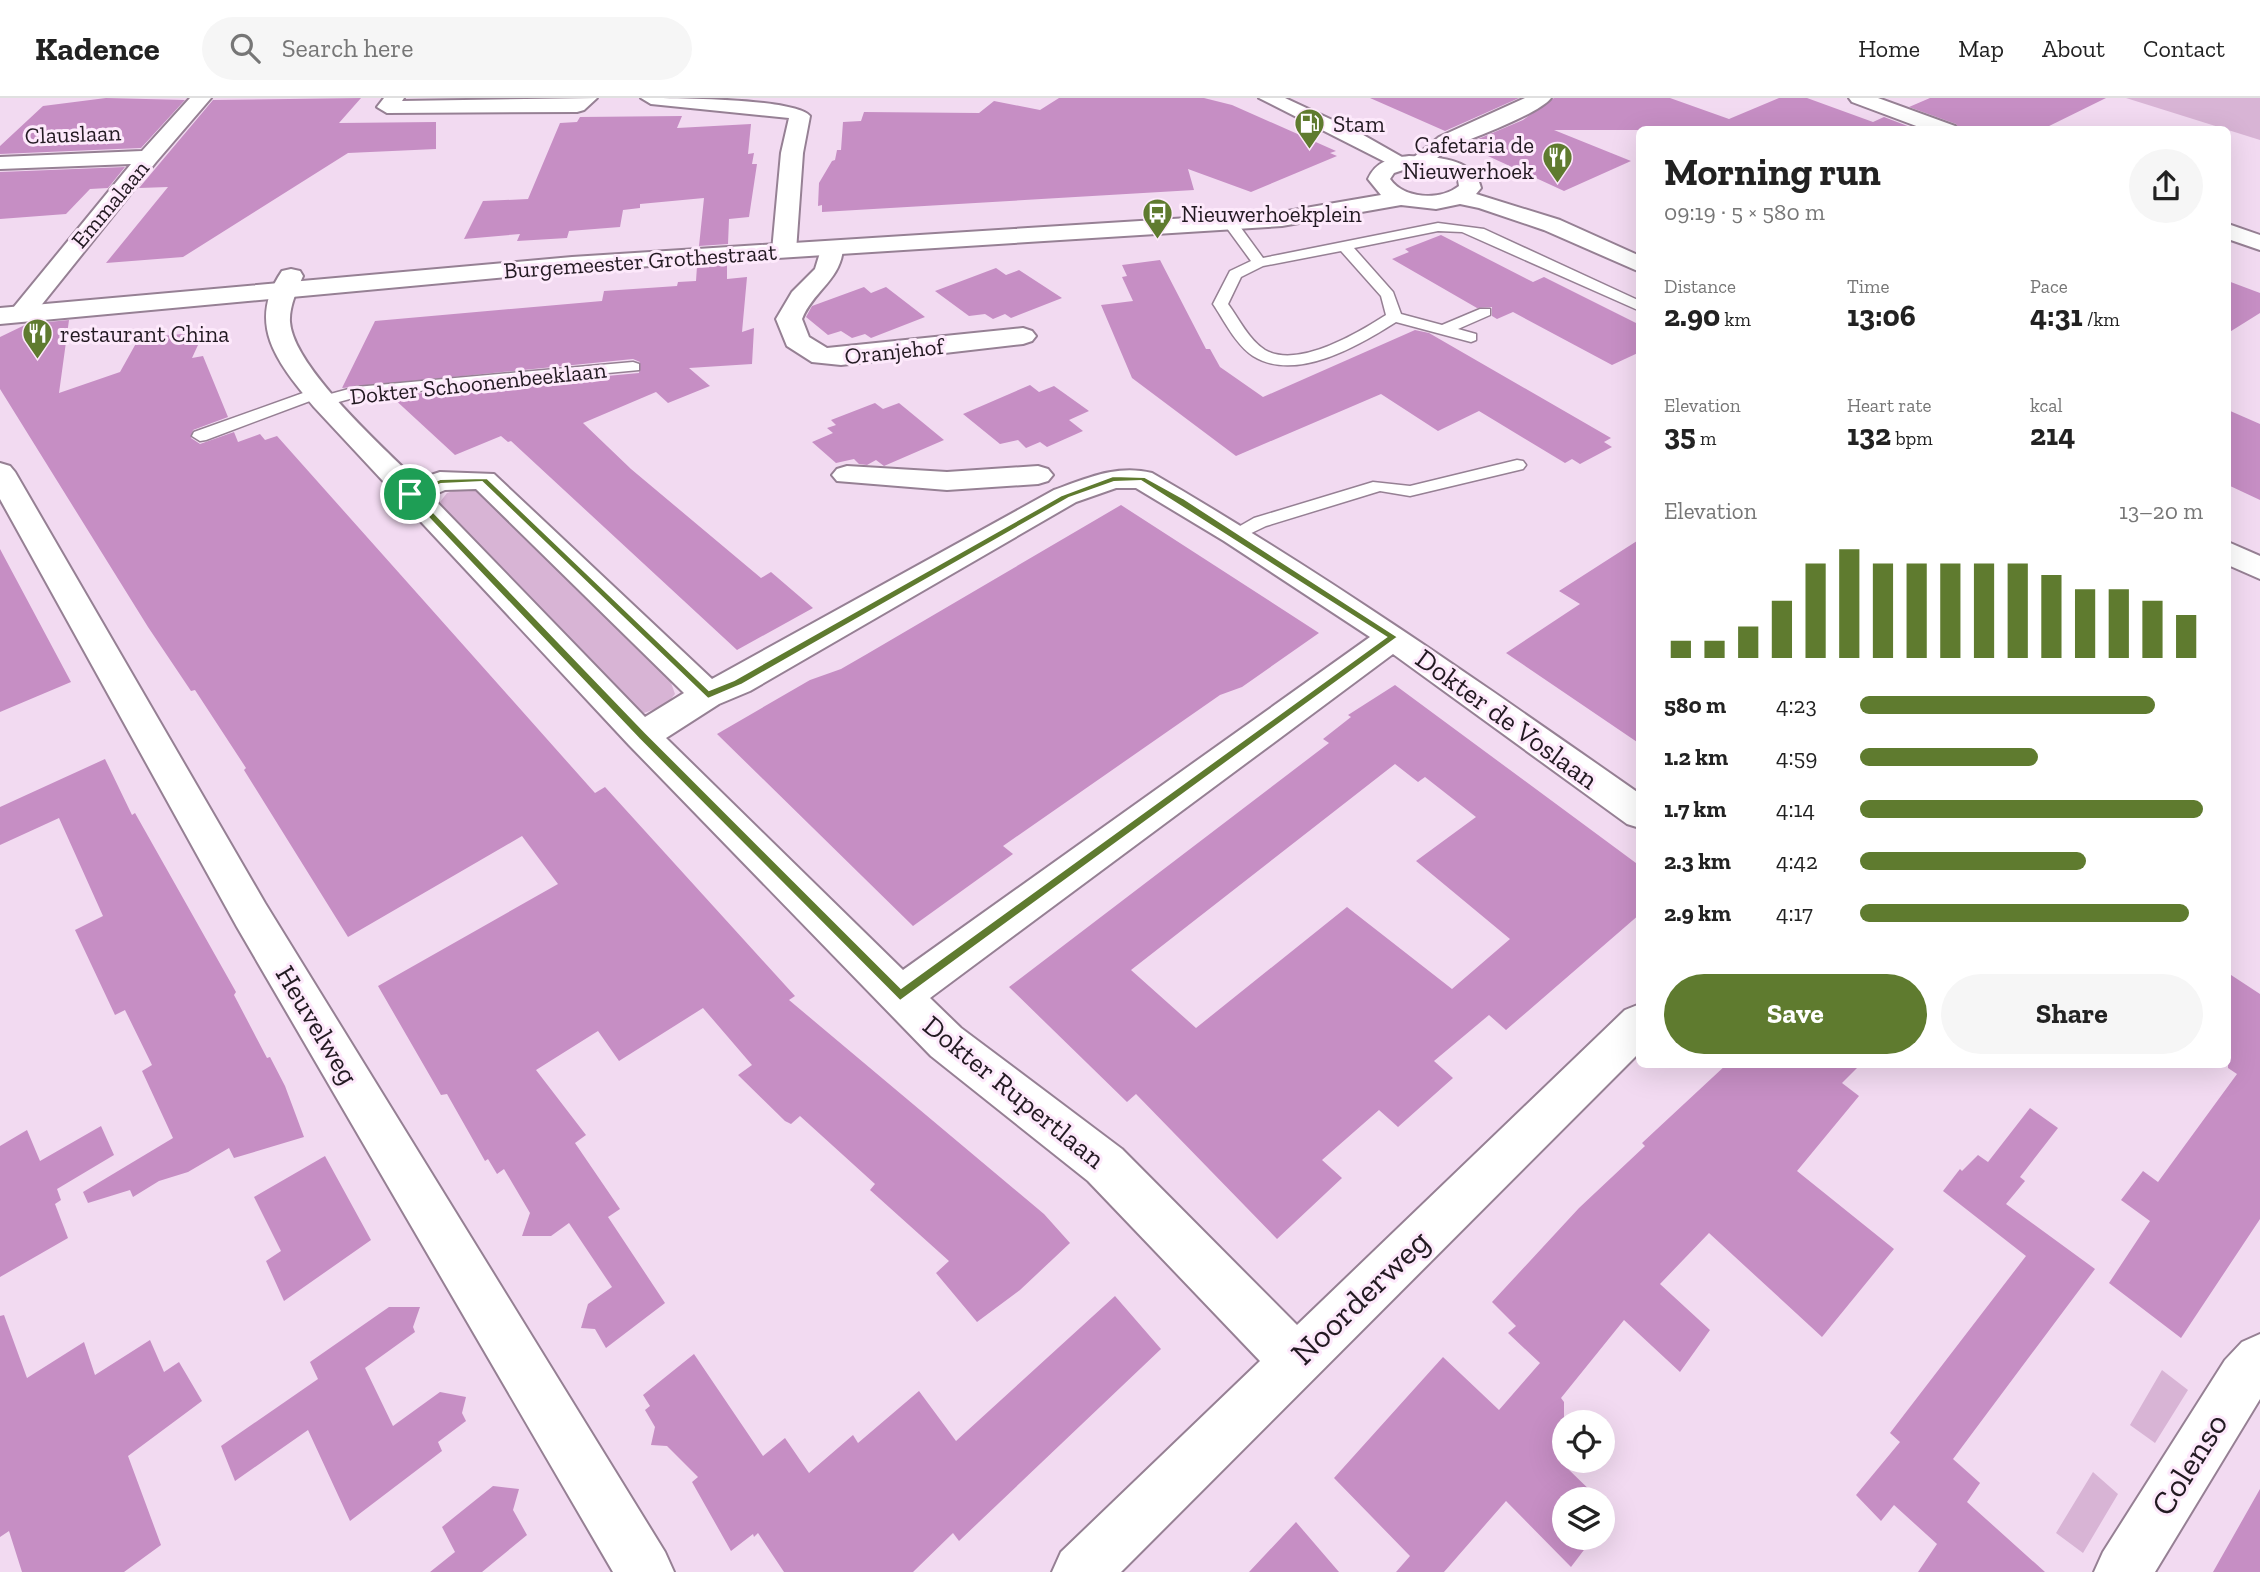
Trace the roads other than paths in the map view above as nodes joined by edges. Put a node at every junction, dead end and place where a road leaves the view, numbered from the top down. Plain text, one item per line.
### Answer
1 (201, 98) edge
2 (394, 98) edge
3 (587, 98) edge
4 (651, 98) edge
5 (1541, 98) edge
6 (1859, 98) edge
7 (1269, 99) edge
8 (1937, 126) edge
9 (1463, 136) junction
10 (148, 158) junction
11 (0, 163) edge
12 (1409, 163) junction
13 (1450, 167) junction
14 (1380, 184) junction
15 (1465, 191) junction
16 (1403, 198) junction
17 (1253, 218) junction
18 (1228, 220) junction
19 (2231, 232) edge
20 (2260, 243) edge
21 (1345, 246) junction
22 (831, 248) junction
23 (784, 251) junction
24 (1259, 263) junction
25 (1636, 263) edge
26 (288, 283) junction
27 (1636, 305) edge
28 (1485, 312) dead end
29 (11, 315) edge
30 (1394, 317) junction
31 (1442, 330) junction
32 (1023, 336) dead end
33 (1471, 337) dead end
34 (633, 367) dead end
35 (320, 397) junction
36 (200, 436) dead end
37 (1043, 445) dead end
38 (1517, 465) dead end
39 (0, 472) edge
40 (847, 475) dead end
41 (1038, 475) junction
42 (410, 494) junction
43 (1065, 496) junction
44 (1235, 534) junction
45 (2231, 554) edge
46 (2260, 569) edge
47 (1393, 637) junction
48 (708, 695) junction
49 (642, 736) junction
50 (1636, 811) edge
51 (900, 996) junction
52 (1636, 1027) edge
53 (1295, 1360) junction
54 (2260, 1360) edge
55 (645, 1572) edge
56 (1081, 1572) edge
57 (2123, 1572) edge

1 - 10 street, Emmalaan
2 - 3 street
4 - 23 street
5 - 9 street
6 - 8 street
7 - 12 street
9 - 12 street
9 - 13 street
10 - 11 street, Clauslaan
10 - 29 street, Emmalaan
12 - 13 street
12 - 14 street
13 - 15 street
14 - 16 street
14 - 17 street
15 - 16 street
15 - 25 street
16 - 17 street
17 - 18 street
18 - 22 street, Burgemeester Grothestraat
18 - 24 lane
19 - 20 street
21 - 24 lane
21 - 27 lane
21 - 30 lane
22 - 23 street, Burgemeester Grothestraat
22 - 32 street, Oranjehof
23 - 26 street, Burgemeester Grothestraat
24 - 30 lane
26 - 29 street, Burgemeester Grothestraat
26 - 35 street, Dokter Rupertlaan
28 - 31 lane
30 - 31 lane
31 - 33 lane
34 - 35 lane, Dokter Schoonenbeeklaan
35 - 36 lane, Dokter Schoonenbeeklaan
35 - 42 street, Dokter Rupertlaan
37 - 41 street
38 - 44 lane
39 - 55 street, Heuvelweg
40 - 41 street
41 - 43 street
42 - 48 street
42 - 49 street, Dokter Rupertlaan
43 - 44 street, Dokter de Voslaan
43 - 48 street, Dokter de Voslaan
44 - 47 street, Dokter de Voslaan
45 - 46 street
47 - 50 street, Dokter de Voslaan
47 - 51 street
48 - 49 street, Dokter de Voslaan
49 - 51 street, Dokter Rupertlaan
51 - 53 street, Dokter Rupertlaan
52 - 53 street, Noorderweg
53 - 56 street, Noorderweg
54 - 57 street, Colenso

